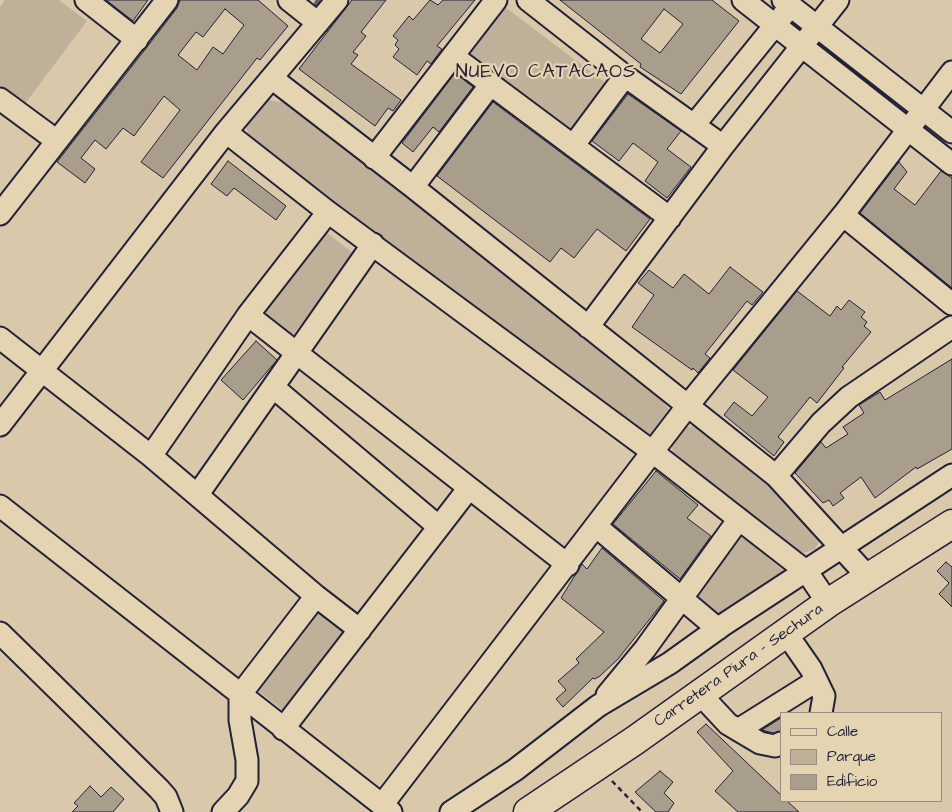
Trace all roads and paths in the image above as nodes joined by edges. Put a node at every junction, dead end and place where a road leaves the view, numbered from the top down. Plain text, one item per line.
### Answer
1 (86, 0) edge
2 (167, 0) edge
3 (288, 0) edge
4 (337, 0) edge
5 (496, 0) edge
6 (528, 0) edge
7 (743, 0) edge
8 (838, 0) edge
9 (790, 2) edge
10 (318, 23) junction
11 (776, 25) junction
12 (817, 26) junction
13 (137, 40) junction
14 (802, 45) junction
15 (454, 57) junction
16 (952, 72) edge
17 (625, 76) junction
18 (273, 79) junction
19 (491, 84) junction
20 (0, 99) edge
21 (924, 110) junction
22 (694, 125) junction
23 (908, 130) junction
24 (226, 132) junction
25 (952, 132) edge
26 (57, 141) junction
27 (573, 146) junction
28 (723, 146) junction
29 (374, 158) junction
30 (952, 164) edge
31 (413, 187) junction
32 (328, 212) junction
33 (0, 214) edge
34 (842, 215) junction
35 (670, 218) junction
36 (374, 244) junction
37 (952, 304) edge
38 (248, 315) junction
39 (588, 327) junction
40 (952, 327) edge
41 (0, 338) edge
42 (297, 354) junction
43 (41, 371) junction
44 (273, 387) junction
45 (689, 404) junction
46 (0, 425) edge
47 (654, 452) junction
48 (151, 456) junction
49 (952, 475) edge
50 (776, 476) junction
51 (469, 488) junction
52 (198, 494) junction
53 (0, 506) edge
54 (738, 519) junction
55 (952, 524) edge
56 (439, 527) junction
57 (597, 527) junction
58 (842, 546) junction
59 (568, 565) junction
60 (807, 572) junction
61 (869, 578) junction
62 (316, 596) junction
63 (681, 598) junction
64 (828, 603) junction
65 (718, 629) junction
66 (360, 630) junction
67 (0, 633) edge
68 (786, 633) junction
69 (816, 681) junction
70 (700, 694) junction
71 (240, 695) junction
72 (598, 706) junction
73 (821, 712) edge
74 (283, 729) junction
75 (738, 730) junction
76 (780, 744) edge
77 (597, 766) junction
78 (386, 808) edge
79 (172, 812) edge
80 (223, 812) edge
81 (451, 812) edge
82 (528, 812) edge
83 (642, 812) edge

1 - 13 street
2 - 13 street
3 - 10 street
4 - 10 street
5 - 15 street
6 - 17 street
7 - 11 street
8 - 12 street
9 - 11 street
9 - 12 street
10 - 18 street
11 - 14 street
11 - 22 street
12 - 14 street
12 - 21 street
13 - 26 street
14 - 23 street
14 - 28 street
15 - 19 street
15 - 29 street
16 - 21 street
17 - 22 street
17 - 27 street
18 - 24 street
18 - 29 street
19 - 27 street
19 - 31 street
20 - 26 street
21 - 23 street
21 - 25 street
22 - 28 street
23 - 30 street
23 - 34 street
24 - 32 street
24 - 43 street
26 - 33 street
27 - 35 street
28 - 35 street
29 - 31 street
31 - 39 street
32 - 36 street
32 - 38 street
34 - 37 street
34 - 45 street
35 - 39 street
36 - 42 street
36 - 47 street
38 - 42 street
38 - 48 street
39 - 45 street
40 - 50 street
41 - 43 street
42 - 44 street
42 - 51 street
43 - 46 street
43 - 48 street
44 - 52 street
44 - 56 street
45 - 47 street
45 - 50 street
47 - 54 street
47 - 57 street
48 - 52 street
49 - 58 street
50 - 58 street
51 - 56 street
51 - 59 street
52 - 62 street
53 - 71 street
54 - 60 street
54 - 63 street
55 - 61 main road, Carretera Piura - Sechura
56 - 66 street
57 - 59 street
57 - 63 street
58 - 60 street
58 - 61 street
59 - 78 street
60 - 64 street
60 - 65 street
61 - 64 main road, Carretera Piura - Sechura
62 - 66 street
62 - 71 street
63 - 65 street
63 - 72 street
64 - 68 main road, Carretera Piura - Sechura
65 - 72 street
66 - 74 street
67 - 79 street
68 - 69 street
68 - 70 main road, Carretera Piura - Sechura
69 - 73 street
69 - 75 street
70 - 75 street
70 - 77 main road, Carretera Piura - Sechura
71 - 74 street
71 - 80 street
72 - 81 street
74 - 78 street
75 - 76 street
77 - 82 main road, Carretera Piura - Sechura
77 - 83 path

